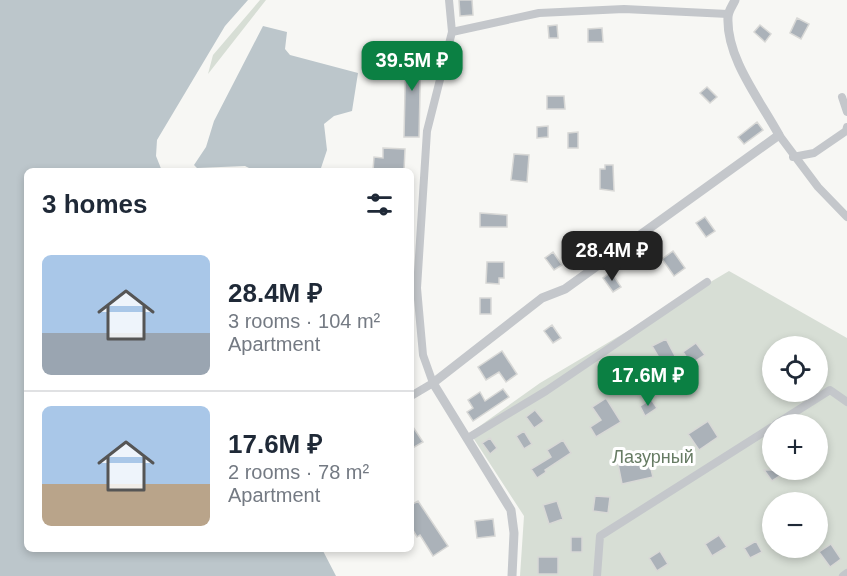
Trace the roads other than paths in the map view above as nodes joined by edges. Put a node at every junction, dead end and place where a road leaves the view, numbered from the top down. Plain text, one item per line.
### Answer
1 (449, 0) edge
2 (735, 0) edge
3 (728, 14) junction
4 (452, 32) junction
5 (842, 97) dead end
6 (847, 112) edge
7 (847, 127) edge
8 (779, 135) junction
9 (793, 158) junction
10 (847, 217) edge
11 (707, 282) dead end
12 (433, 383) junction
13 (414, 394) edge
14 (847, 402) edge
15 (793, 414) edge
16 (762, 434) edge
17 (468, 438) junction
18 (847, 573) edge
19 (512, 576) edge
20 (597, 576) edge
21 (843, 576) edge

1 - 4 street
2 - 3 street
3 - 4 street
3 - 8 street
4 - 12 street
5 - 6 street
7 - 9 street
8 - 9 street
8 - 12 street
9 - 10 street
11 - 17 street
12 - 13 street
12 - 17 street
14 - 15 street
16 - 20 street
17 - 19 street
18 - 21 street

